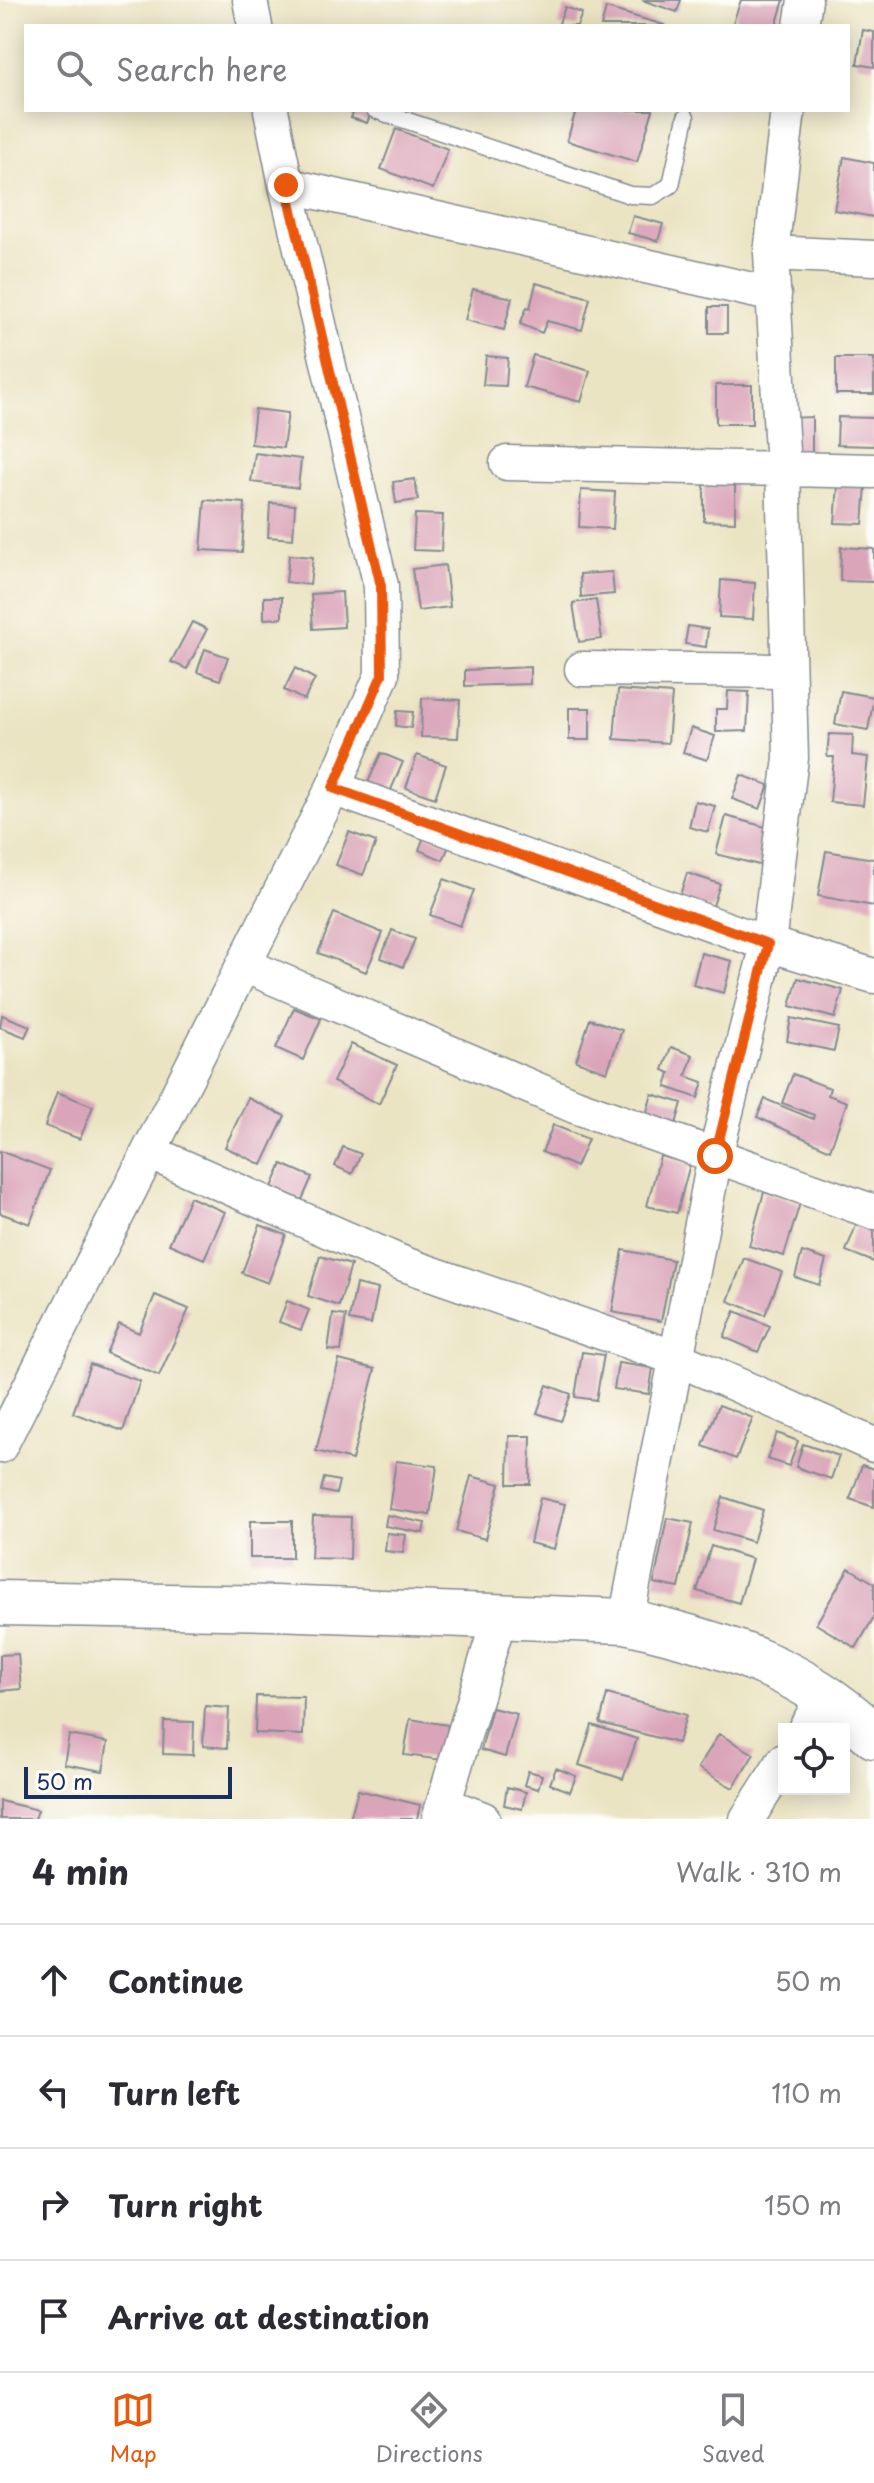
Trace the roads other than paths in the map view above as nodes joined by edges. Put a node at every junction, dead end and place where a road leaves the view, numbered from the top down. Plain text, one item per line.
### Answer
1 (250, 0) edge
2 (805, 0) edge
3 (255, 24) edge
4 (801, 24) edge
5 (271, 112) edge
6 (381, 112) edge
7 (788, 112) edge
8 (686, 117) dead end
9 (286, 185) junction
10 (771, 253) junction
11 (874, 258) edge
12 (774, 295) junction
13 (507, 463) dead end
14 (783, 470) junction
15 (874, 471) edge
16 (582, 669) dead end
17 (788, 671) junction
18 (333, 788) junction
19 (768, 944) junction
20 (244, 965) junction
21 (874, 976) edge
22 (149, 1152) junction
23 (715, 1156) junction
24 (874, 1212) edge
25 (676, 1358) junction
26 (874, 1445) edge
27 (0, 1446) edge
28 (0, 1603) edge
29 (500, 1615) junction
30 (626, 1621) junction
31 (816, 1712) edge
32 (874, 1736) edge
33 (778, 1770) edge
34 (442, 1812) edge
35 (483, 1819) edge
36 (747, 1819) edge

1 - 3 street
2 - 4 street
5 - 9 street
6 - 8 lane
7 - 10 street
9 - 12 street
9 - 18 street
10 - 11 street
10 - 12 street
12 - 14 street
13 - 14 street
14 - 15 street
14 - 17 street
16 - 17 street
17 - 19 street
18 - 19 street
18 - 20 street
19 - 21 street
19 - 23 street
20 - 22 street
20 - 23 street
22 - 25 street
22 - 27 street
23 - 24 street
23 - 25 street
25 - 26 street
25 - 30 street
28 - 29 highway
29 - 30 highway
29 - 34 street
30 - 31 highway
31 - 32 highway
33 - 36 street
34 - 35 street

